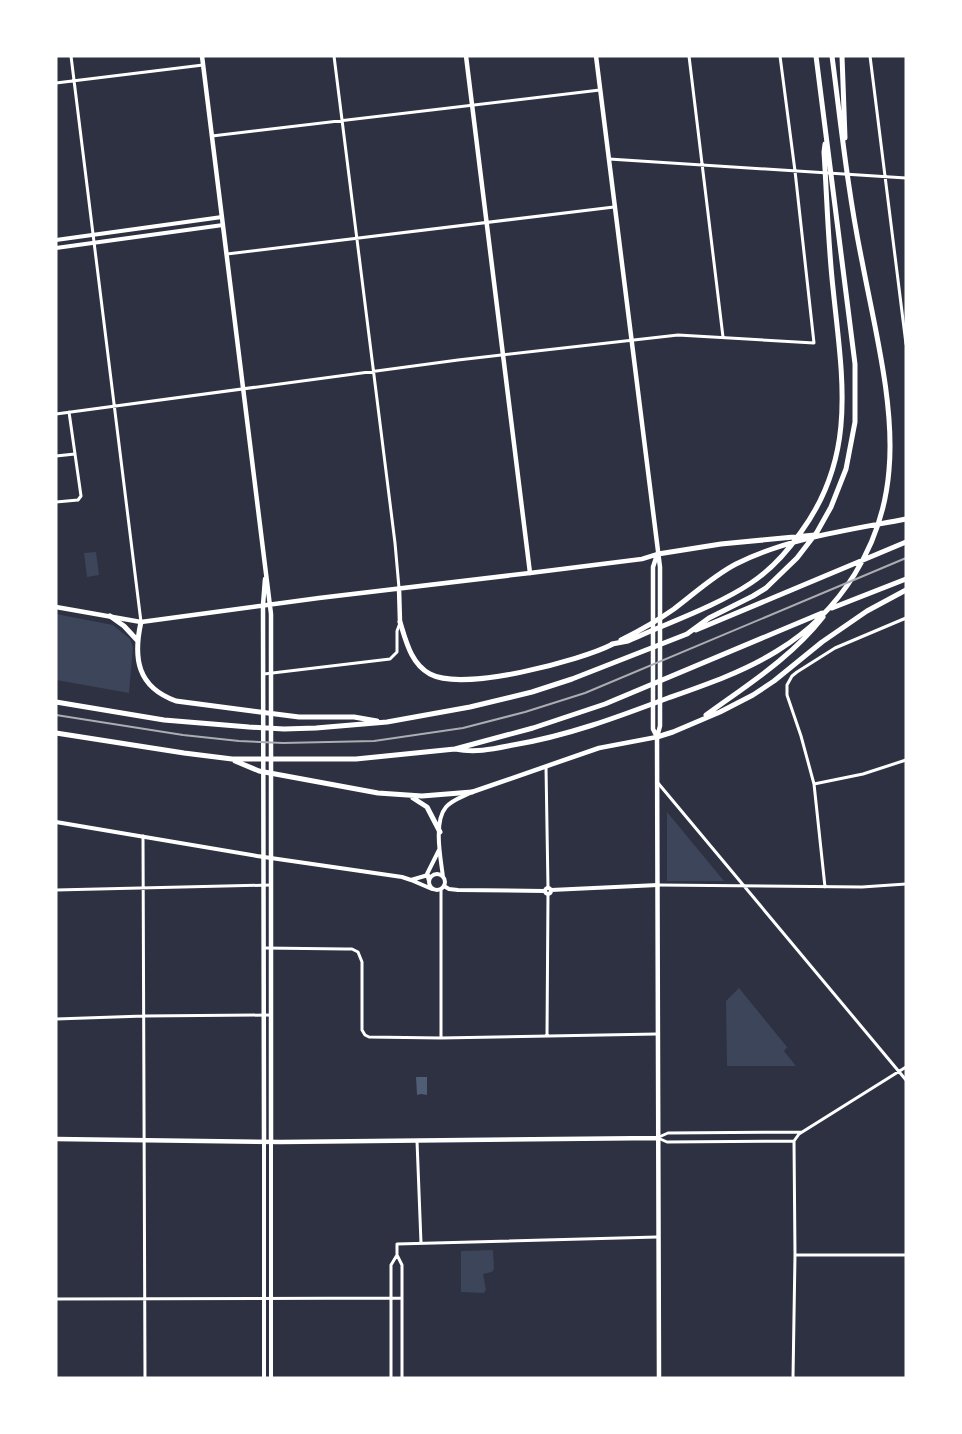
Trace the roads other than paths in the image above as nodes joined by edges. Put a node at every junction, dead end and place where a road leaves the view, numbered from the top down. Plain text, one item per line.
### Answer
1 (71, 56) edge
2 (202, 56) edge
3 (334, 56) edge
4 (466, 56) edge
5 (596, 56) edge
6 (689, 56) edge
7 (780, 56) edge
8 (816, 56) edge
9 (832, 56) edge
10 (842, 56) edge
11 (870, 56) edge
12 (203, 65) junction
13 (74, 81) junction
14 (56, 83) edge
15 (600, 90) junction
16 (472, 105) junction
17 (342, 121) junction
18 (212, 136) junction
19 (826, 136) junction
20 (608, 159) junction
21 (846, 163) junction
22 (702, 165) junction
23 (795, 171) junction
24 (885, 177) junction
25 (906, 178) edge
26 (614, 207) junction
27 (222, 217) junction
28 (486, 223) junction
29 (223, 225) junction
30 (93, 234) junction
31 (357, 239) junction
32 (56, 240) edge
33 (94, 243) junction
34 (56, 248) edge
35 (227, 254) junction
36 (723, 337) junction
37 (630, 340) junction
38 (906, 344) edge
39 (503, 356) junction
40 (374, 372) junction
41 (244, 389) junction
42 (114, 406) junction
43 (69, 412) junction
44 (56, 414) edge
45 (75, 454) junction
46 (56, 456) edge
47 (56, 502) edge
48 (906, 519) edge
49 (828, 534) junction
50 (906, 542) edge
51 (658, 554) junction
52 (266, 570) junction
53 (530, 573) junction
54 (906, 579) edge
55 (399, 588) junction
56 (906, 590) edge
57 (271, 604) junction
58 (263, 605) junction
59 (833, 605) junction
60 (56, 607) edge
61 (110, 616) junction
62 (906, 618) edge
63 (141, 622) junction
64 (400, 622) junction
65 (687, 634) junction
66 (137, 640) junction
67 (612, 644) junction
68 (270, 673) junction
69 (264, 674) junction
70 (56, 702) edge
71 (387, 722) junction
72 (698, 722) junction
73 (56, 733) edge
74 (657, 737) junction
75 (455, 749) junction
76 (232, 760) junction
77 (906, 760) edge
78 (546, 767) junction
79 (657, 782) junction
80 (814, 784) junction
81 (472, 792) junction
82 (405, 796) junction
83 (56, 822) edge
84 (440, 832) junction
85 (143, 836) junction
86 (439, 850) junction
87 (264, 857) junction
88 (271, 858) junction
89 (427, 874) junction
90 (433, 875) junction
91 (443, 878) junction
92 (411, 880) junction
93 (429, 881) junction
94 (906, 884) edge
95 (271, 885) junction
96 (744, 885) junction
97 (264, 886) junction
98 (658, 886) junction
99 (825, 887) junction
100 (144, 888) junction
101 (443, 888) junction
102 (432, 889) junction
103 (56, 890) edge
104 (548, 891) junction
105 (264, 948) junction
106 (271, 948) junction
107 (264, 1015) junction
108 (271, 1015) junction
109 (144, 1016) junction
110 (56, 1019) edge
111 (657, 1034) junction
112 (547, 1036) junction
113 (440, 1038) junction
114 (906, 1067) edge
115 (898, 1071) junction
116 (906, 1080) edge
117 (802, 1132) junction
118 (658, 1138) junction
119 (56, 1139) edge
120 (144, 1140) junction
121 (417, 1141) junction
122 (794, 1141) junction
123 (264, 1142) junction
124 (271, 1142) junction
125 (658, 1237) junction
126 (421, 1242) junction
127 (397, 1255) junction
128 (906, 1255) edge
129 (795, 1256) junction
130 (391, 1298) junction
131 (402, 1298) junction
132 (56, 1299) edge
133 (144, 1299) junction
134 (264, 1299) junction
135 (271, 1299) junction
136 (145, 1378) edge
137 (264, 1378) edge
138 (271, 1378) edge
139 (391, 1378) edge
140 (402, 1378) edge
141 (659, 1378) edge
142 (792, 1378) edge

1 - 13 street
2 - 12 main road
3 - 17 street
4 - 16 main road
5 - 15 main road
6 - 22 street
7 - 23 street
8 - 19 highway
9 - 21 highway
10 - 21 highway
11 - 24 street
12 - 13 street
12 - 18 main road
13 - 14 street
13 - 30 street
15 - 16 street
15 - 20 main road
16 - 17 street
16 - 28 main road
17 - 18 street
17 - 31 street
18 - 27 main road
19 - 65 highway
19 - 67 highway
20 - 22 street
20 - 26 main road
21 - 59 highway
22 - 23 street
22 - 36 street
23 - 24 street
23 - 36 street
24 - 25 street
24 - 38 street
26 - 28 street
26 - 37 main road
27 - 29 main road
27 - 30 street
28 - 31 street
28 - 39 main road
29 - 33 street
29 - 35 main road
30 - 32 street
30 - 33 street
31 - 35 street
31 - 40 street
33 - 34 street
33 - 42 street
35 - 41 main road
36 - 37 street
37 - 39 street
37 - 51 main road
39 - 40 street
39 - 53 main road
40 - 41 street
40 - 55 street
41 - 42 street
41 - 52 main road
42 - 43 street
42 - 63 street
43 - 44 street
43 - 45 street
45 - 46 street
45 - 47 street
48 - 49 highway
49 - 51 highway
49 - 67 highway
50 - 65 highway
51 - 53 main road
51 - 74 main road
51 - 74 main road
52 - 57 main road
52 - 58 main road
53 - 55 main road
54 - 75 highway
55 - 57 main road
55 - 64 main road
56 - 72 highway
57 - 58 main road
57 - 68 main road
58 - 63 main road
58 - 69 main road
59 - 72 highway
59 - 75 highway
60 - 61 main road
61 - 63 main road
61 - 66 highway
62 - 80 street
63 - 66 highway
64 - 67 highway
64 - 68 street
65 - 71 highway
66 - 71 highway
68 - 69 street
68 - 88 main road
69 - 87 main road
70 - 71 highway
72 - 74 highway
73 - 76 highway
74 - 78 main road
74 - 79 main road
75 - 76 highway
76 - 82 highway
77 - 80 street
78 - 81 main road
78 - 104 street
79 - 96 street
79 - 98 main road
80 - 99 street
81 - 82 highway
81 - 84 street
82 - 84 highway
83 - 85 street
84 - 86 street
85 - 87 street
85 - 100 street
86 - 89 street
86 - 91 street
87 - 88 street
87 - 97 main road
88 - 92 street
88 - 95 main road
89 - 90 street
89 - 92 street
89 - 93 street
90 - 91 street
90 - 93 street
91 - 101 street
92 - 102 street
93 - 102 street
94 - 99 street
95 - 97 street
95 - 106 main road
96 - 98 street
96 - 99 street
96 - 115 street
97 - 100 street
97 - 105 main road
98 - 104 street
98 - 111 main road
100 - 103 street
100 - 109 street
101 - 102 street
101 - 104 street
101 - 113 street
104 - 112 street
105 - 106 street
105 - 107 main road
106 - 108 main road
106 - 113 street
107 - 108 street
107 - 109 street
107 - 123 main road
108 - 124 main road
109 - 110 street
109 - 120 street
111 - 112 street
111 - 118 main road
112 - 113 street
114 - 115 street
115 - 116 street
115 - 117 street
117 - 118 street
117 - 122 street
118 - 121 main road
118 - 122 street
118 - 125 main road
119 - 120 main road
120 - 123 main road
120 - 133 street
121 - 124 main road
121 - 126 street
122 - 129 street
123 - 124 main road
123 - 134 street
124 - 135 street
125 - 126 street
125 - 141 main road
126 - 127 street
127 - 130 street
127 - 131 street
128 - 129 street
129 - 142 street
130 - 131 street
130 - 135 street
130 - 139 street
131 - 140 street
132 - 133 street
133 - 134 street
133 - 136 street
134 - 135 street
134 - 137 street
135 - 138 street

